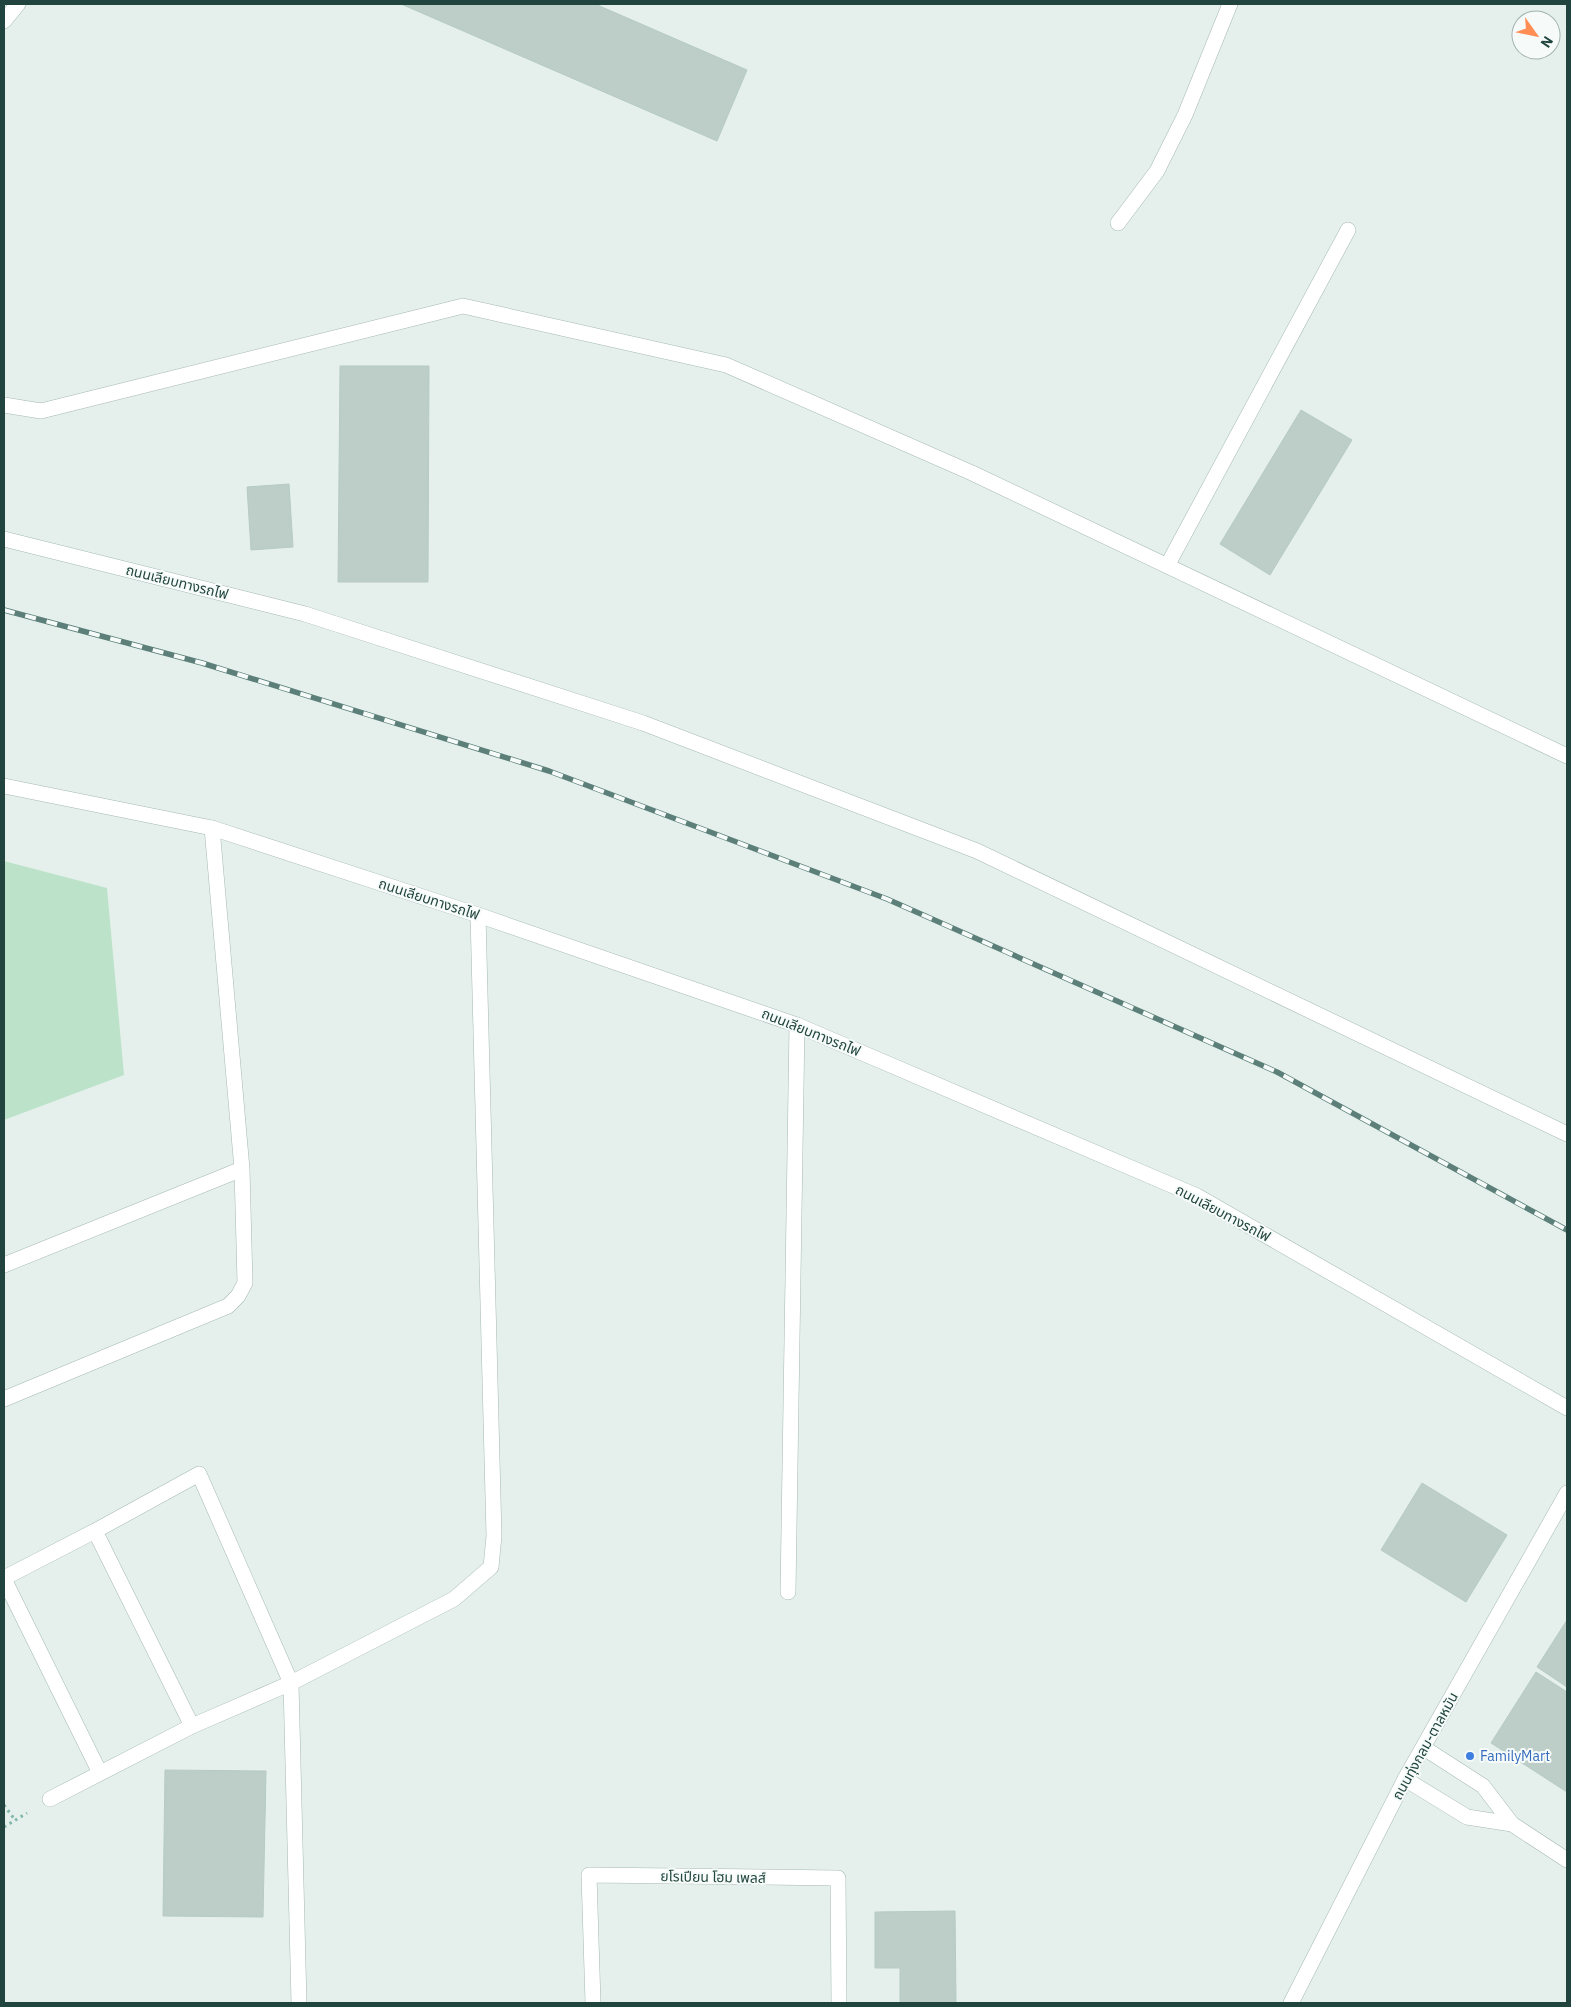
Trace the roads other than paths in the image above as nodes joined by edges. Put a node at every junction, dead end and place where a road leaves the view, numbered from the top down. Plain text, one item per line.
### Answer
1 (18, 4) edge
2 (1230, 4) edge
3 (4, 21) edge
4 (1118, 223) dead end
5 (1348, 230) dead end
6 (4, 406) edge
7 (4, 539) edge
8 (1167, 566) junction
9 (1567, 756) edge
10 (4, 786) edge
11 (212, 828) junction
12 (478, 915) junction
13 (797, 1025) junction
14 (1567, 1134) edge
15 (242, 1169) junction
16 (4, 1265) edge
17 (4, 1399) edge
18 (1567, 1408) edge
19 (1567, 1493) edge
20 (95, 1531) junction
21 (4, 1579) edge
22 (788, 1592) dead end
23 (291, 1682) junction
24 (192, 1726) junction
25 (1424, 1748) junction
26 (100, 1773) junction
27 (1405, 1779) junction
28 (50, 1799) dead end
29 (1512, 1824) junction
30 (1567, 1860) edge
31 (299, 2003) edge
32 (593, 2003) edge
33 (839, 2003) edge
34 (1291, 2003) edge

1 - 3 street
2 - 4 street
5 - 8 street
6 - 8 street
7 - 14 street, ถนนเลียบทางรถไฟ
8 - 9 street
10 - 11 street, ถนนเลียบทางรถไฟ
11 - 12 street, ถนนเลียบทางรถไฟ
11 - 15 street
12 - 13 street, ถนนเลียบทางรถไฟ
12 - 23 street
13 - 18 street, ถนนเลียบทางรถไฟ
13 - 22 street
15 - 16 street
15 - 17 street
19 - 25 street, ถนนทุ่งกลม-ตาลหมัน
20 - 21 street
20 - 23 street
20 - 24 street
21 - 26 street
23 - 24 street
23 - 31 street
24 - 26 street
25 - 27 street, ถนนทุ่งกลม-ตาลหมัน
25 - 29 street
26 - 28 street
27 - 29 street
27 - 34 street, ถนนทุ่งกลม-ตาลหมัน
29 - 30 street
32 - 33 street, ยโรเปียน โฮม เพลส์

